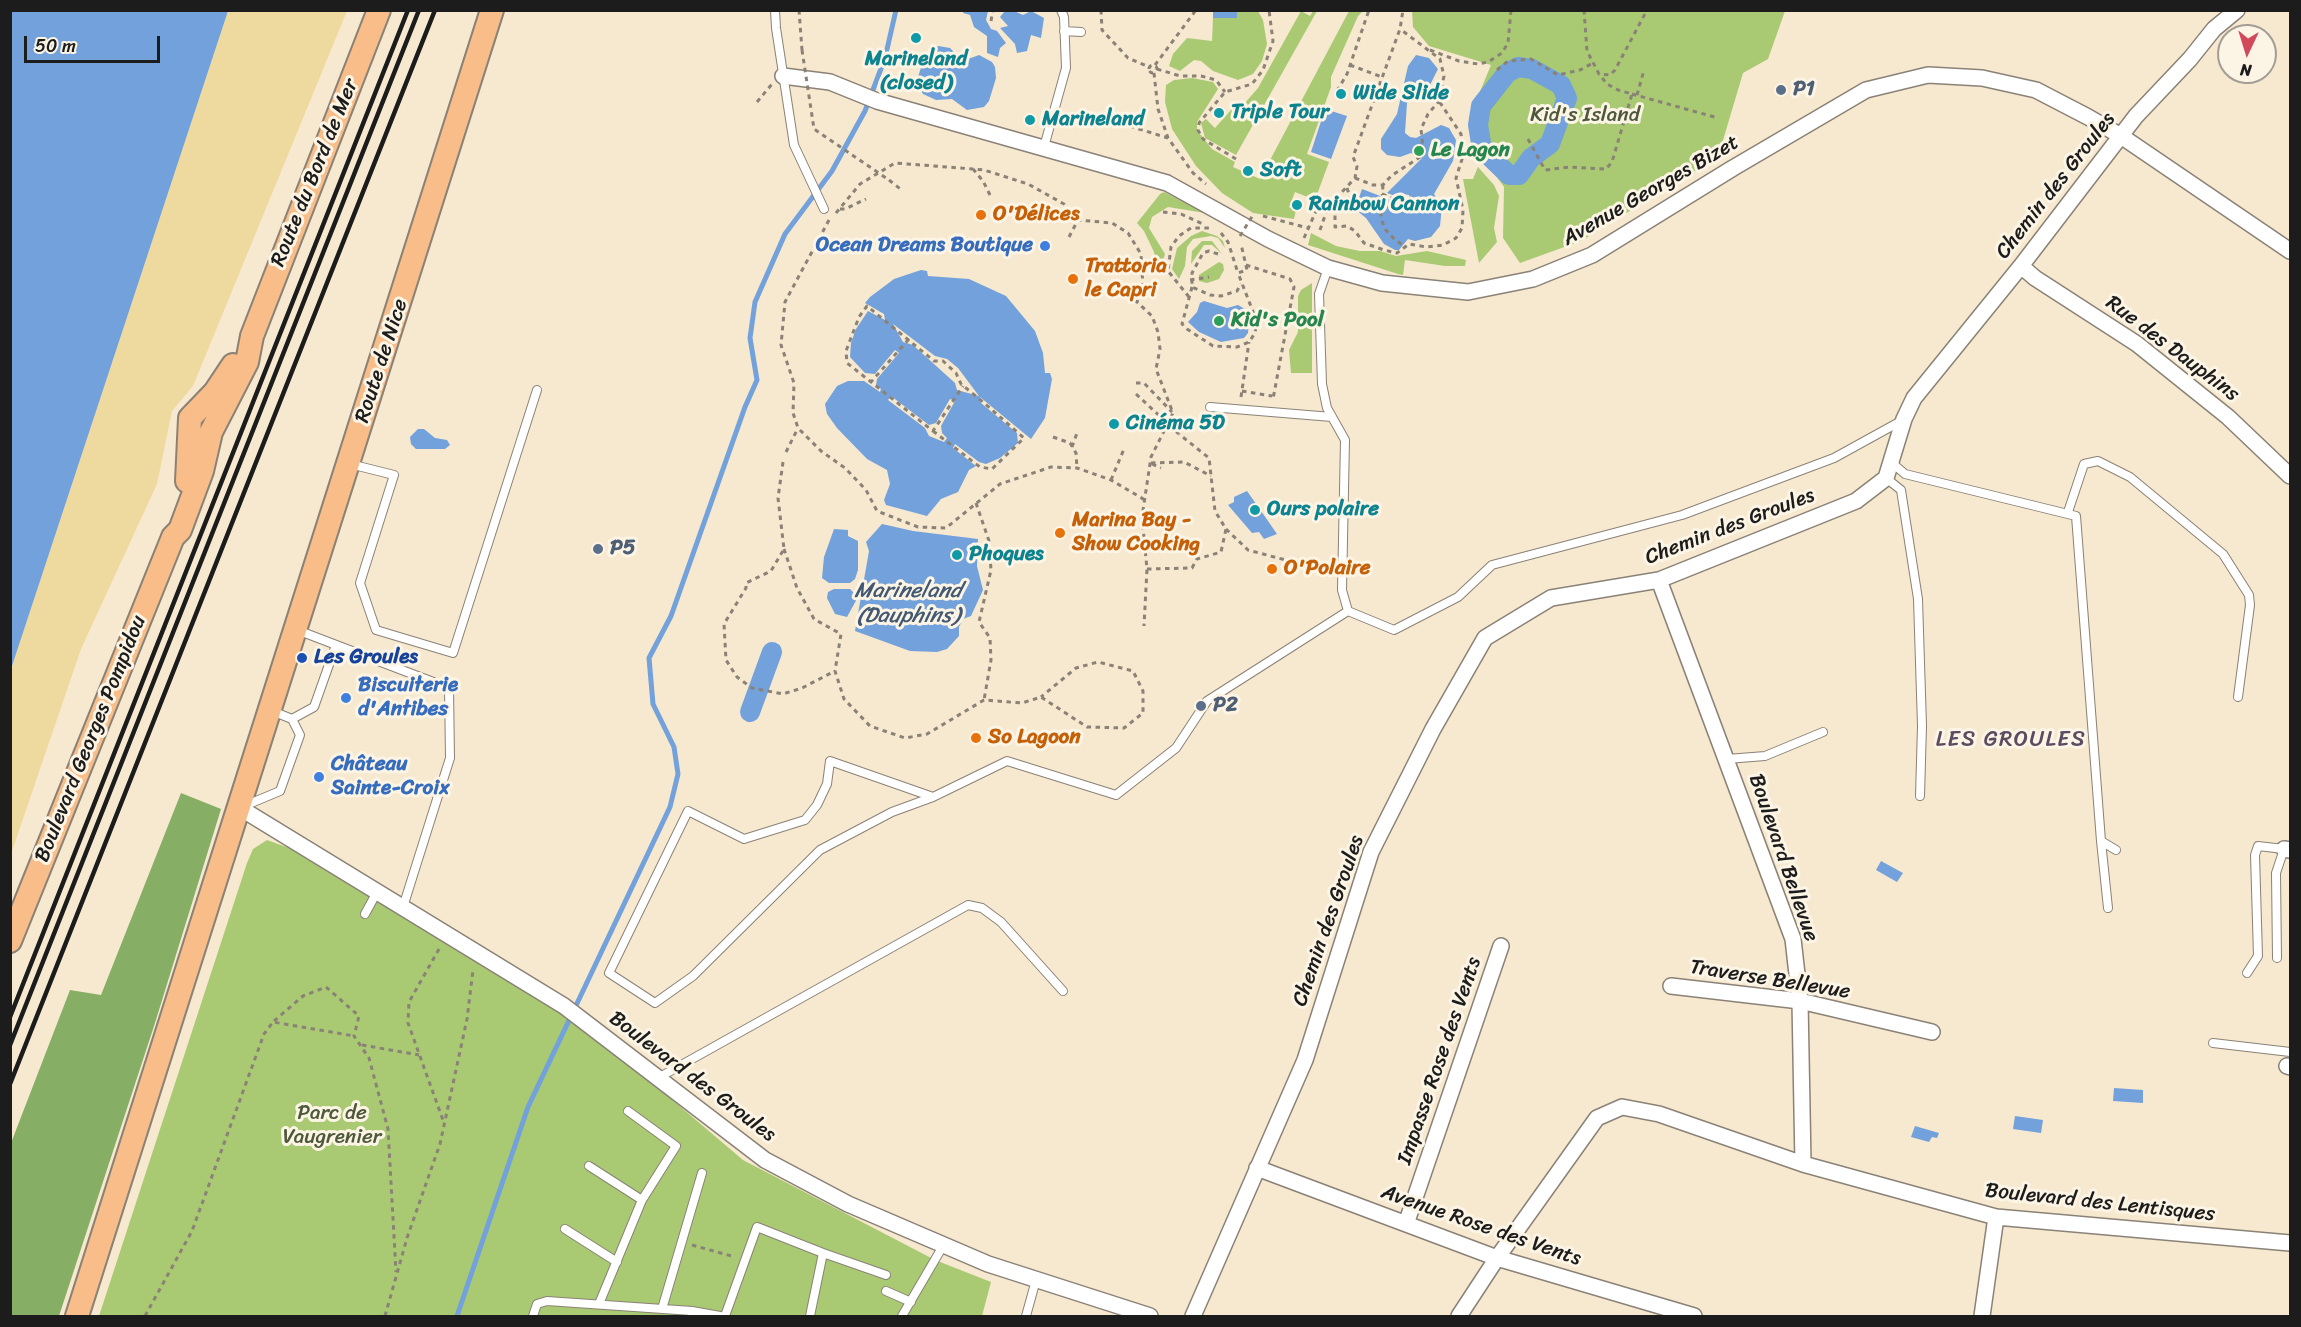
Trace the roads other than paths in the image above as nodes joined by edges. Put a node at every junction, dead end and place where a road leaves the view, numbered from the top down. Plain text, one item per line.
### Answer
1 (380, 10) edge
2 (492, 10) edge
3 (775, 10) edge
4 (1060, 10) edge
5 (2214, 10) edge
6 (2237, 10) edge
7 (2214, 29) junction
8 (1064, 31) junction
9 (1081, 32) dead end
10 (783, 76) junction
11 (2121, 136) junction
12 (1044, 147) junction
13 (823, 206) dead end
14 (2290, 251) edge
15 (2021, 266) junction
16 (1328, 268) junction
17 (537, 390) dead end
18 (1210, 407) dead end
19 (1332, 417) junction
20 (1904, 419) junction
21 (203, 424) joint
22 (1891, 462) junction
23 (350, 463) junction
24 (2290, 476) edge
25 (1886, 478) junction
26 (2068, 512) junction
27 (1659, 580) junction
28 (1348, 611) junction
29 (297, 630) junction
30 (336, 645) junction
31 (2238, 697) dead end
32 (271, 711) junction
33 (292, 719) junction
34 (1822, 732) dead end
35 (1727, 759) junction
36 (1920, 796) dead end
37 (933, 797) junction
38 (240, 808) junction
39 (2101, 841) junction
40 (2116, 850) dead end
41 (2287, 850) edge
42 (377, 892) junction
43 (404, 907) junction
44 (2108, 908) dead end
45 (365, 914) dead end
46 (10, 941) edge
47 (1501, 946) dead end
48 (2277, 958) dead end
49 (2247, 973) dead end
50 (1671, 986) dead end
51 (1063, 991) dead end
52 (1800, 1001) junction
53 (1932, 1032) dead end
54 (2213, 1042) dead end
55 (2289, 1062) edge
56 (658, 1078) junction
57 (628, 1111) dead end
58 (1803, 1164) junction
59 (589, 1166) dead end
60 (1257, 1168) junction
61 (702, 1173) dead end
62 (642, 1200) junction
63 (1996, 1217) junction
64 (1406, 1224) junction
65 (565, 1229) dead end
66 (2290, 1243) edge
67 (943, 1246) junction
68 (823, 1253) junction
69 (1497, 1258) junction
70 (616, 1262) junction
71 (886, 1275) dead end
72 (1036, 1280) junction
73 (886, 1291) dead end
74 (911, 1302) junction
75 (599, 1304) junction
76 (662, 1309) junction
77 (692, 1314) edge
78 (77, 1317) edge
79 (533, 1317) edge
80 (720, 1317) edge
81 (725, 1317) edge
82 (810, 1317) edge
83 (902, 1317) edge
84 (1026, 1317) edge
85 (1150, 1317) edge
86 (1193, 1317) edge
87 (1459, 1317) edge
88 (1694, 1317) edge
89 (1982, 1317) edge

1 - 21 main road, Route du Bord de Mer
2 - 23 main road, Route de Nice
3 - 10 lane
4 - 8 lane
5 - 7 street
6 - 7 street, Chemin des Groules
7 - 11 street, Chemin des Groules
8 - 9 lane
8 - 12 lane
10 - 12 street, Avenue Georges Bizet
10 - 13 lane
11 - 14 street, Avenue Georges Bizet
11 - 15 street, Chemin des Groules
11 - 16 street, Avenue Georges Bizet
12 - 16 street, Avenue Georges Bizet
15 - 20 street, Chemin des Groules
15 - 24 street, Rue des Dauphins
16 - 19 lane
17 - 23 lane
18 - 19 lane
19 - 28 lane
20 - 22 street, Chemin des Groules
20 - 28 lane
21 - 46 main road, Boulevard Georges Pompidou
22 - 25 street, Chemin des Groules
22 - 26 lane
23 - 29 main road, Route de Nice
25 - 27 street, Chemin des Groules
25 - 36 lane
26 - 31 lane
26 - 39 lane
27 - 35 street, Boulevard Bellevue
27 - 60 street, Chemin des Groules
28 - 37 lane
29 - 30 lane
29 - 32 main road, Route de Nice
30 - 33 lane
30 - 43 lane
32 - 33 lane
32 - 38 main road, Route de Nice
33 - 38 lane
34 - 35 lane
35 - 52 street, Boulevard Bellevue
37 - 37 lane
38 - 42 street, Boulevard des Groules
38 - 78 main road, Route de Nice
39 - 40 lane
39 - 44 lane
41 - 48 lane
41 - 49 lane
42 - 43 street, Boulevard des Groules
42 - 45 lane
43 - 56 street, Boulevard des Groules
47 - 64 street, Impasse Rose des Vents
50 - 52 street, Traverse Bellevue
51 - 56 lane
52 - 53 street, Traverse Bellevue
52 - 58 street, Boulevard Bellevue
54 - 55 lane
56 - 67 street, Boulevard des Groules
57 - 62 lane
58 - 63 street, Boulevard des Lentisques
58 - 69 street, Boulevard des Lentisques
59 - 62 lane
60 - 64 street, Avenue Rose des Vents
60 - 86 street, Chemin des Groules
61 - 76 lane
62 - 70 lane
63 - 66 street, Boulevard des Lentisques
63 - 89 street
64 - 69 street, Avenue Rose des Vents
65 - 70 lane
67 - 72 street, Boulevard des Groules
67 - 74 lane
68 - 71 lane
68 - 81 lane
68 - 82 lane
69 - 87 street, Boulevard des Lentisques
69 - 88 street, Avenue Rose des Vents
70 - 75 lane
72 - 84 lane
72 - 85 street, Boulevard des Groules
73 - 74 lane
74 - 83 lane
75 - 76 lane
75 - 79 lane
76 - 77 lane
77 - 80 lane

